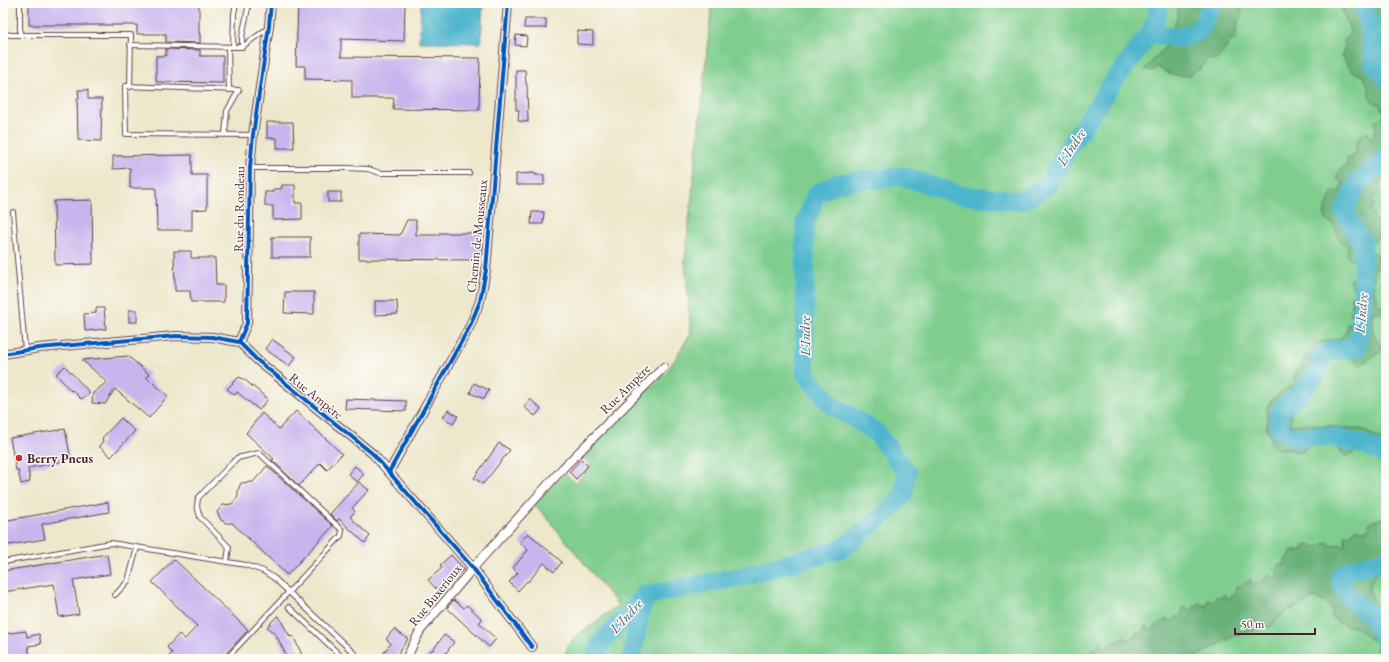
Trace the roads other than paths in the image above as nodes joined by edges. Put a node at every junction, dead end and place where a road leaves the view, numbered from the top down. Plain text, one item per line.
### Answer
1 (20, 3) edge
2 (236, 3) edge
3 (249, 3) edge
4 (271, 3) edge
5 (508, 3) edge
6 (269, 26) junction
7 (3, 33) edge
8 (20, 35) junction
9 (130, 46) junction
10 (228, 47) junction
11 (233, 47) junction
12 (242, 47) junction
13 (130, 86) junction
14 (229, 90) junction
15 (225, 134) junction
16 (253, 135) junction
17 (250, 168) junction
18 (469, 173) dead end
19 (13, 212) dead end
20 (238, 342) junction
21 (25, 351) junction
22 (3, 354) edge
23 (664, 367) dead end
24 (389, 472) junction
25 (137, 548) junction
26 (3, 562) edge
27 (227, 562) junction
28 (472, 568) junction
29 (290, 592) junction
30 (115, 595) dead end
31 (289, 607) dead end
32 (532, 647) dead end
33 (226, 659) edge
34 (344, 659) edge
35 (360, 659) edge
36 (406, 659) edge

1 - 8 lane
2 - 11 lane
3 - 12 lane
4 - 6 street, Rue du Rondeau
5 - 24 street, Chemin de Mousseaux
6 - 12 lane
6 - 16 street, Rue du Rondeau
7 - 8 lane
8 - 9 lane
9 - 10 lane
9 - 13 lane
10 - 11 lane
10 - 14 lane
11 - 12 lane
13 - 14 lane
13 - 15 lane
14 - 15 lane
15 - 16 lane
16 - 17 street, Rue du Rondeau
17 - 18 lane
17 - 20 street, Rue du Rondeau
19 - 21 lane
20 - 21 street
20 - 24 street, Rue Ampère
21 - 22 street
23 - 28 street, Rue Ampère
24 - 28 street, Rue Ampère
25 - 26 lane
25 - 27 lane
25 - 30 lane
27 - 29 lane
27 - 29 lane
28 - 32 street, Rue Ampère
28 - 36 street, Rue Buxerioux
29 - 33 lane
29 - 35 lane
31 - 34 lane

